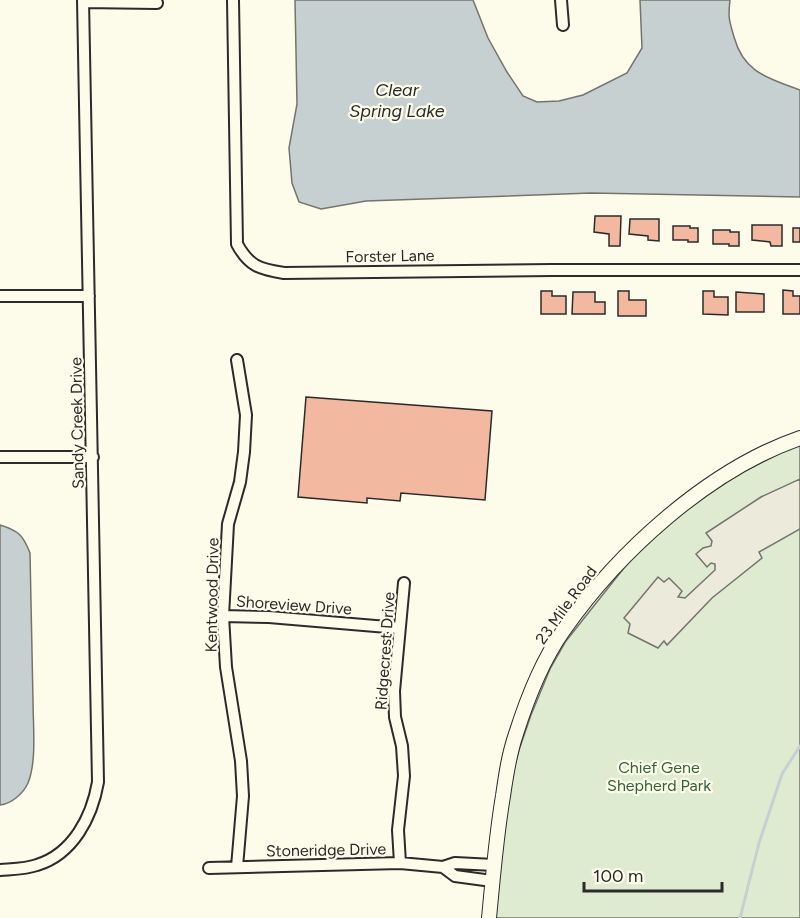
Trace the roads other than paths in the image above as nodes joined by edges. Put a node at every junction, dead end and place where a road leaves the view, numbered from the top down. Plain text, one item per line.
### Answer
1 (233, 0) edge
2 (561, 0) edge
3 (83, 1) edge
4 (157, 3) dead end
5 (563, 25) dead end
6 (800, 270) edge
7 (0, 296) edge
8 (89, 296) junction
9 (237, 360) dead end
10 (800, 438) edge
11 (0, 457) edge
12 (93, 457) junction
13 (404, 583) dead end
14 (223, 616) junction
15 (399, 628) junction
16 (400, 863) junction
17 (494, 865) junction
18 (209, 867) dead end
19 (237, 867) junction
20 (443, 867) junction
21 (0, 870) edge
22 (492, 881) junction
23 (489, 918) edge

1 - 6 street, Forster Lane
2 - 5 street
3 - 4 street
3 - 8 street, Sandy Creek Drive
7 - 8 street
8 - 12 street, Sandy Creek Drive
9 - 14 street, Kentwood Drive
10 - 17 main road, 23 Mile Road
11 - 12 street
12 - 21 street, Sandy Creek Drive
13 - 15 street, Ridgecrest Drive
14 - 15 street, Shoreview Drive
14 - 19 street, Kentwood Drive
15 - 16 street, Ridgecrest Drive
16 - 19 street, Stoneridge Drive
16 - 20 street, Stoneridge Drive
17 - 20 street, Stoneridge Drive
17 - 22 main road, 23 Mile Road
18 - 19 street, Stoneridge Drive
20 - 22 street, Stoneridge Drive
22 - 23 main road, 23 Mile Road

